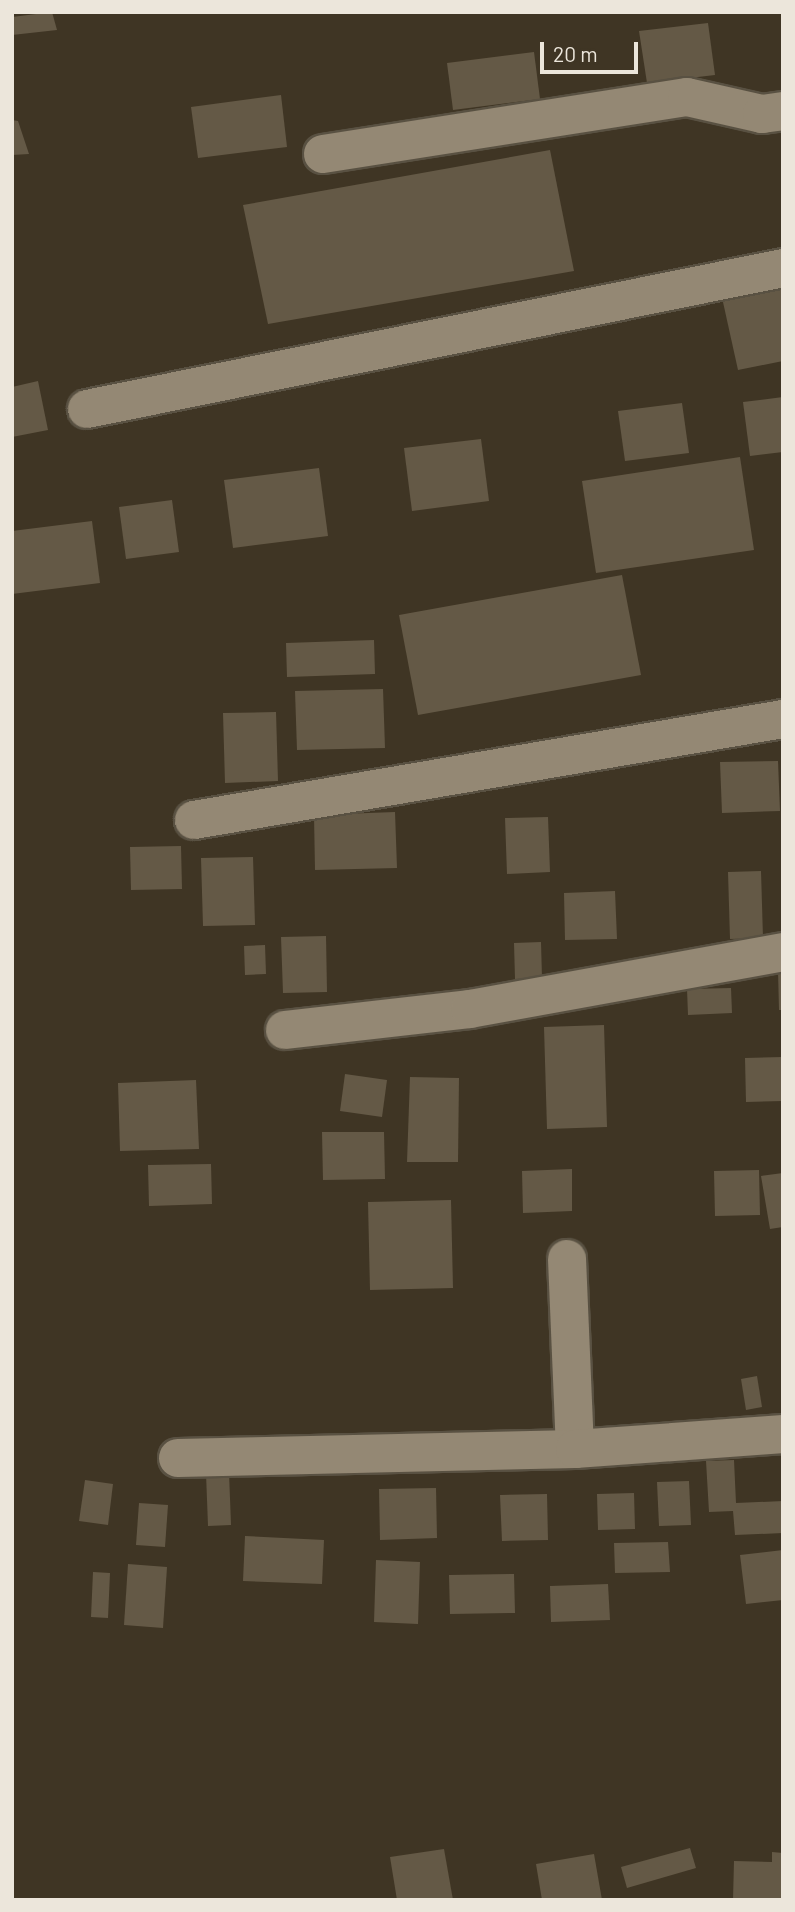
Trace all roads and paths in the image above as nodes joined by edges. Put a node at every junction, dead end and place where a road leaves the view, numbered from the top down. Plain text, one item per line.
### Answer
1 (783, 111) edge
2 (323, 154) dead end
3 (783, 268) edge
4 (87, 409) dead end
5 (783, 719) edge
6 (194, 820) dead end
7 (783, 952) edge
8 (285, 1030) dead end
9 (567, 1259) dead end
10 (783, 1434) edge
11 (575, 1449) junction
12 (178, 1458) dead end

1 - 2 street
3 - 4 street
5 - 6 street
7 - 8 street
9 - 11 street
10 - 11 street
11 - 12 street

